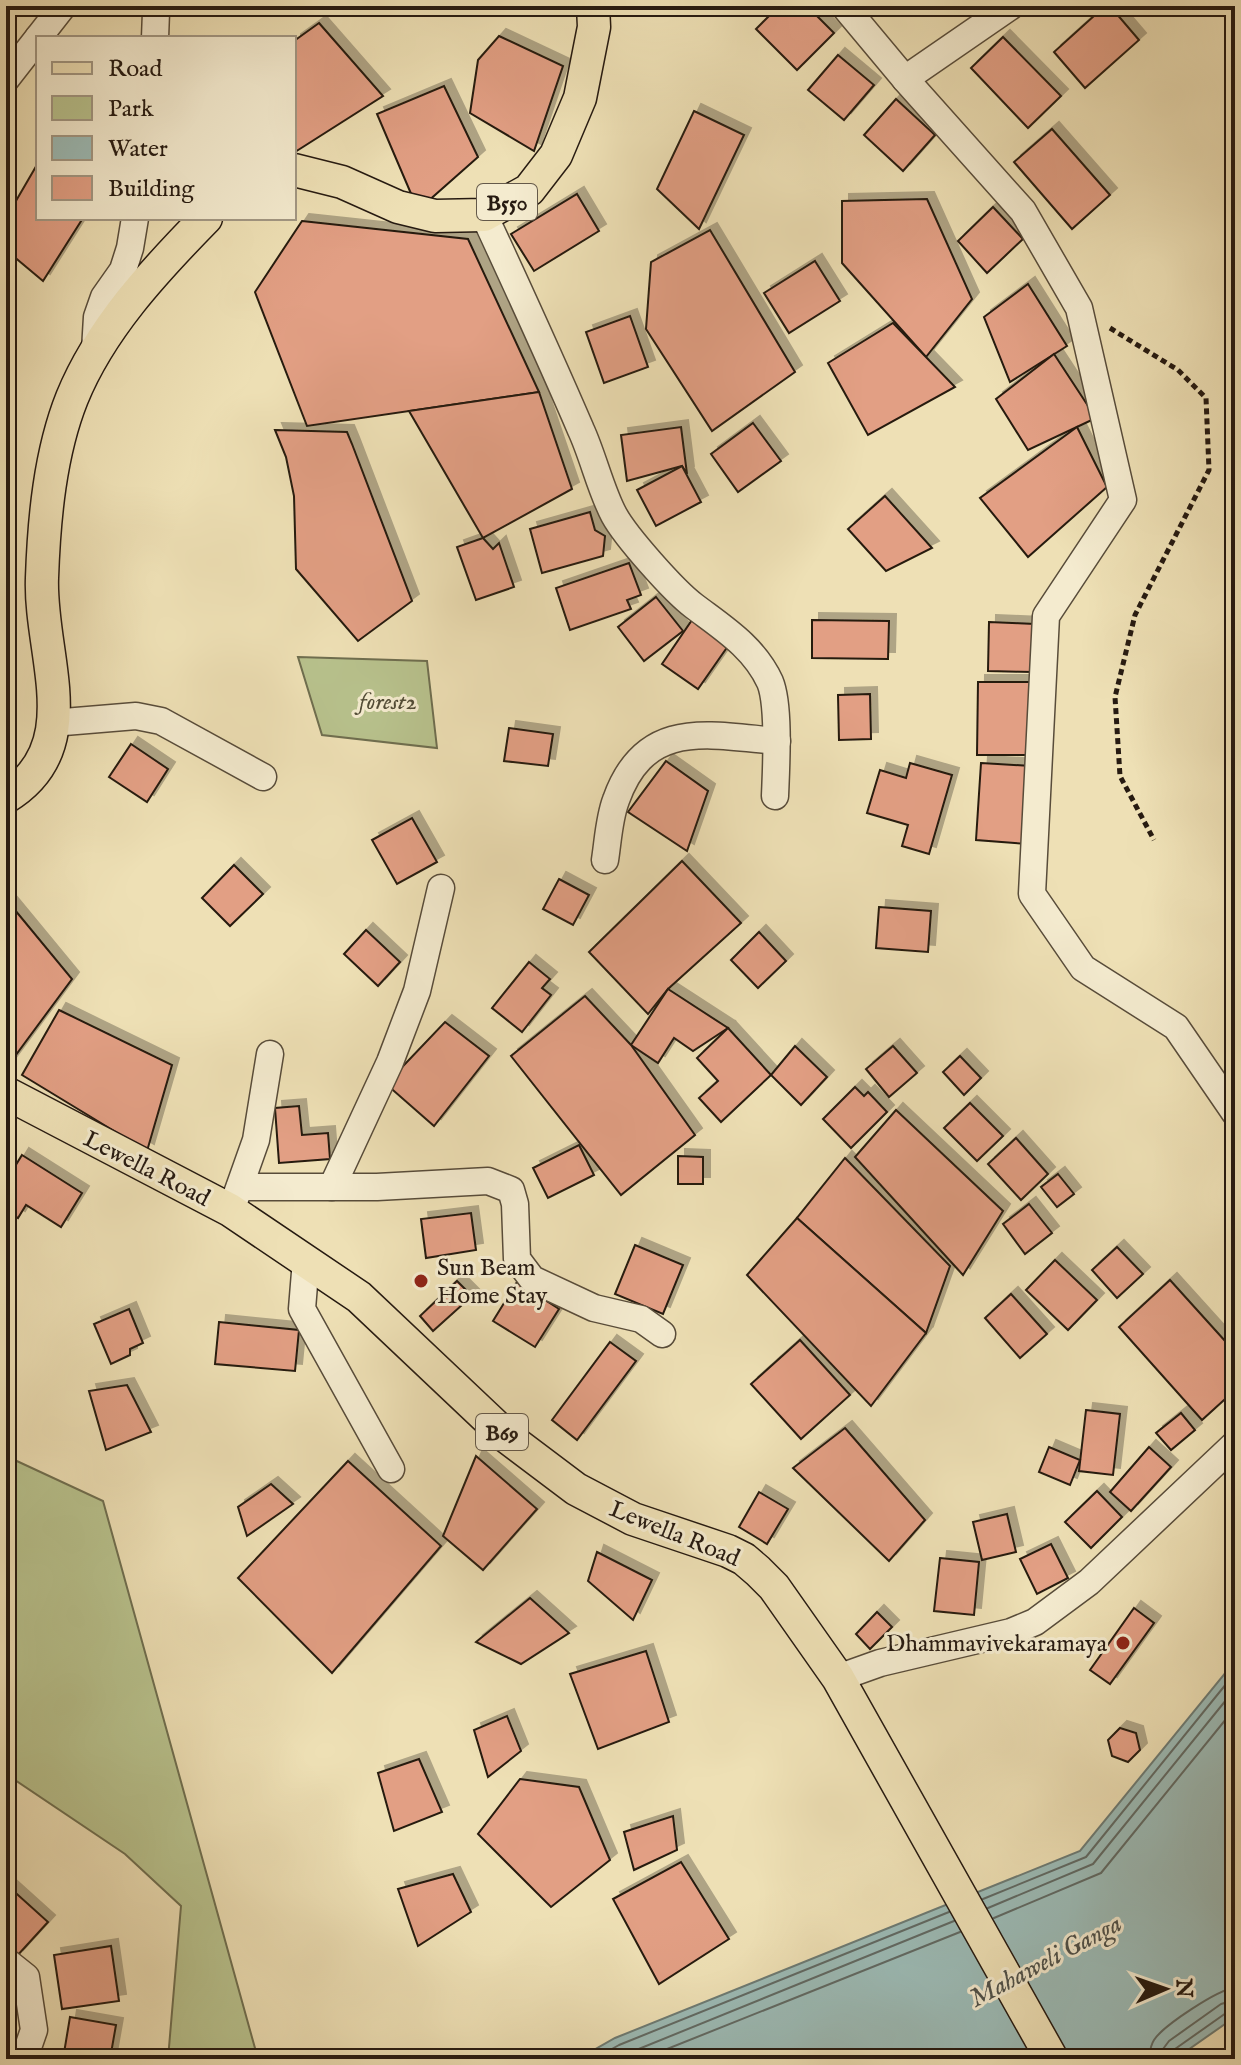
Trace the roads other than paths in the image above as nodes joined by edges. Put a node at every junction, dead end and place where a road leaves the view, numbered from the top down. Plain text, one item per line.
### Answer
1 (63, 6) edge
2 (152, 6) edge
3 (593, 6) edge
4 (844, 6) edge
5 (1011, 6) edge
6 (40, 36) edge
7 (155, 36) edge
8 (36, 41) edge
9 (6, 79) edge
10 (905, 79) junction
11 (296, 170) edge
12 (484, 215) junction
13 (135, 220) edge
14 (204, 220) edge
15 (95, 350) junction
16 (52, 723) junction
17 (777, 741) junction
18 (263, 777) dead end
19 (775, 796) dead end
20 (6, 797) edge
21 (605, 860) dead end
22 (441, 888) dead end
23 (270, 1054) dead end
24 (6, 1093) edge
25 (1235, 1113) edge
26 (332, 1187) junction
27 (235, 1199) junction
28 (306, 1260) junction
29 (662, 1334) dead end
30 (1235, 1444) edge
31 (391, 1469) dead end
32 (838, 1678) junction
33 (6, 1961) edge
34 (24, 2059) edge
35 (1052, 2059) edge

1 - 6 street
2 - 7 street
3 - 12 main road, B550
4 - 10 street
5 - 10 street
8 - 9 street
10 - 25 street
11 - 12 main road, B550
12 - 17 street
13 - 15 street
14 - 15 main road
15 - 16 main road
16 - 18 street
16 - 20 main road
17 - 19 street
17 - 21 street
22 - 26 street
23 - 27 street
24 - 27 main road, Lewella Road / B69
26 - 27 street
26 - 29 street
27 - 28 main road, Lewella Road / B69
28 - 31 street
28 - 32 main road, Lewella Road / B69
30 - 32 street
32 - 35 main road, Lewella Road / B69
33 - 34 street

